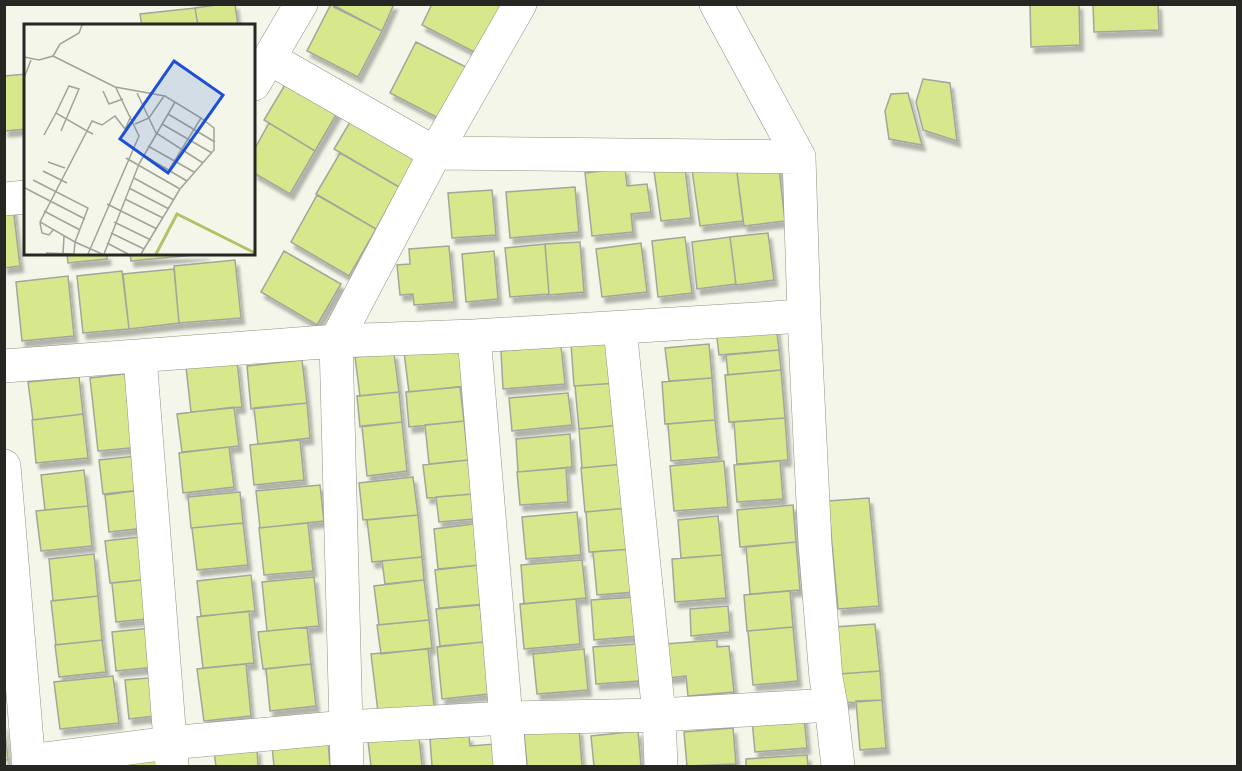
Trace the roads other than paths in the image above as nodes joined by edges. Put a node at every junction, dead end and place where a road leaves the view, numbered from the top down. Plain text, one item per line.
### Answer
1 (301, 4) edge
2 (520, 4) edge
3 (716, 4) edge
4 (261, 71) edge
5 (435, 153) junction
6 (799, 157) junction
7 (24, 198) edge
8 (4, 199) edge
9 (804, 316) junction
10 (620, 328) junction
11 (474, 336) junction
12 (336, 340) junction
13 (140, 357) junction
14 (4, 366) edge
15 (4, 466) edge
16 (831, 705) junction
17 (659, 715) junction
18 (506, 718) junction
19 (346, 727) junction
20 (170, 755) edge
21 (29, 764) edge
22 (347, 766) edge
23 (510, 766) edge
24 (662, 766) edge
25 (838, 766) edge

1 - 4 street
2 - 5 street
3 - 6 street
4 - 5 street
5 - 6 street
5 - 12 street
6 - 9 street
7 - 8 street
9 - 10 street
9 - 16 street
10 - 11 street
10 - 17 street
11 - 12 street
11 - 18 street
12 - 13 street
12 - 19 street
13 - 14 street
13 - 20 street
15 - 21 street
16 - 17 street
16 - 25 street
17 - 18 street
17 - 24 street
18 - 19 street
18 - 23 street
19 - 20 street
19 - 22 street
20 - 21 street

